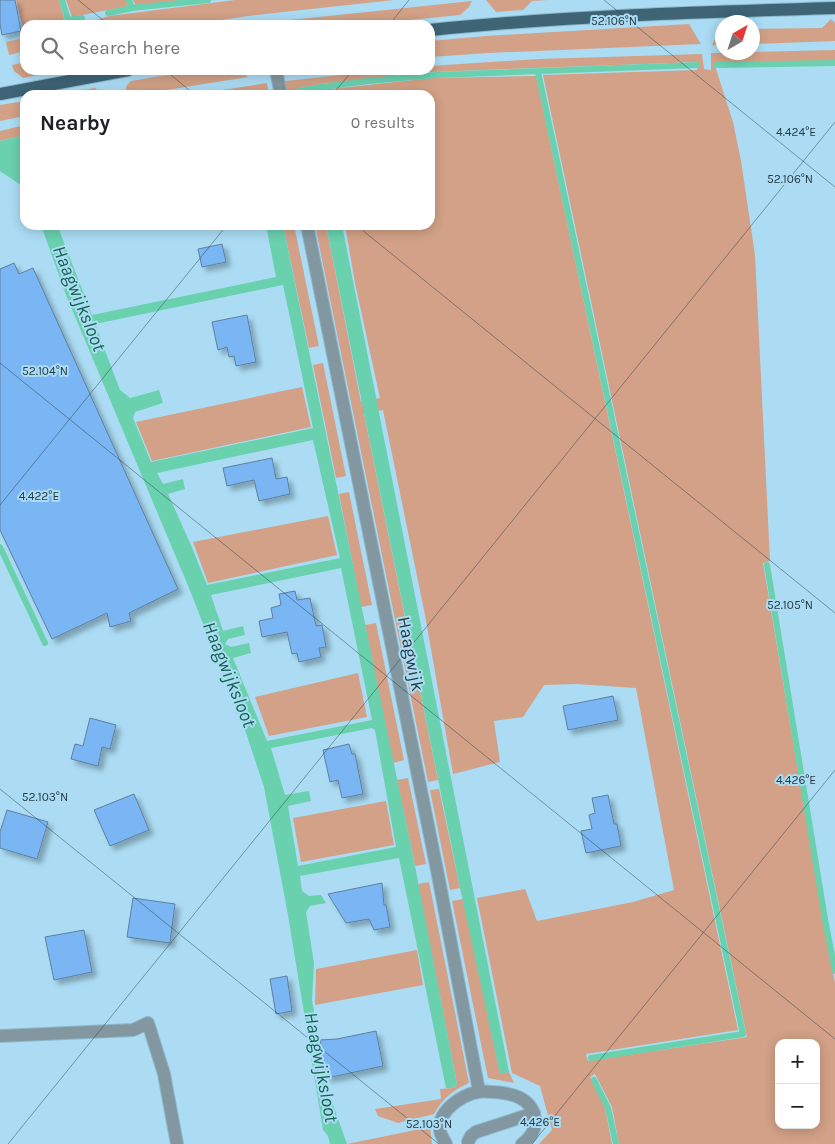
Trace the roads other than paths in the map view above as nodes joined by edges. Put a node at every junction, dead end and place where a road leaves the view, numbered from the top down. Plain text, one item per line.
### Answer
1 (835, 8) edge
2 (435, 29) edge
3 (101, 75) edge
4 (277, 75) edge
5 (20, 90) edge
6 (21, 90) edge
7 (280, 90) edge
8 (0, 94) edge
9 (308, 230) edge
10 (0, 1036) edge
11 (479, 1091) junction
12 (534, 1113) junction
13 (468, 1142) dead end
14 (177, 1144) edge
15 (446, 1144) edge
16 (522, 1144) edge

1 - 2 main road
3 - 6 main road
4 - 7 street
5 - 8 main road
9 - 11 street, Haagwijk
10 - 14 street
11 - 12 street
11 - 15 street
12 - 13 street
12 - 16 street

